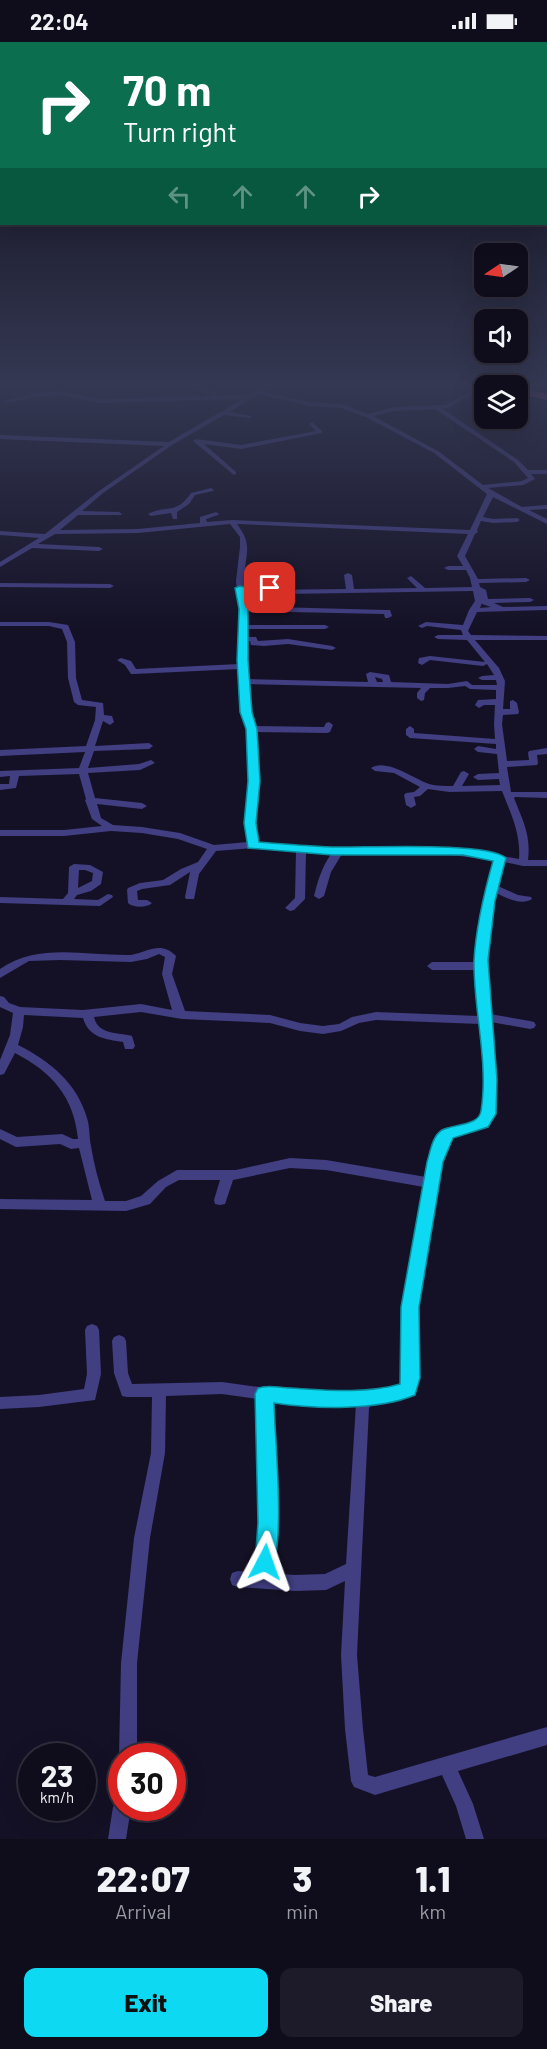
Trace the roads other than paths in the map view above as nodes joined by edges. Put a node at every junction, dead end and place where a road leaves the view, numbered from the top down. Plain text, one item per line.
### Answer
1 (139, 466) edge
2 (225, 466) edge
3 (454, 466) edge
4 (520, 466) edge
5 (527, 472) junction
6 (547, 472) edge
7 (234, 473) dead end
8 (481, 487) junction
9 (210, 490) dead end
10 (491, 494) junction
11 (547, 507) edge
12 (519, 509) junction
13 (174, 511) junction
14 (78, 513) junction
15 (119, 514) dead end
16 (151, 514) dead end
17 (216, 514) dead end
18 (478, 518) junction
19 (516, 520) dead end
20 (232, 522) junction
21 (547, 522) edge
22 (204, 524) junction
23 (177, 527) junction
24 (475, 532) junction
25 (0, 533) edge
26 (49, 534) junction
27 (30, 546) junction
28 (99, 549) dead end
29 (0, 565) edge
30 (448, 568) dead end
31 (467, 568) junction
32 (241, 571) junction
33 (348, 575) dead end
34 (411, 578) dead end
35 (526, 580) dead end
36 (257, 583) junction
37 (282, 583) dead end
38 (0, 585) edge
39 (476, 585) junction
40 (110, 586) dead end
41 (240, 587) junction
42 (274, 588) junction
43 (350, 590) junction
44 (423, 590) junction
45 (530, 600) dead end
46 (482, 601) junction
47 (500, 608) junction
48 (547, 608) edge
49 (243, 609) junction
50 (294, 609) junction
51 (473, 611) junction
52 (514, 614) dead end
53 (303, 615) dead end
54 (388, 616) dead end
55 (0, 624) edge
56 (422, 626) dead end
57 (242, 627) junction
58 (325, 627) dead end
59 (465, 627) junction
60 (469, 637) junction
61 (438, 638) dead end
62 (483, 638) junction
63 (547, 638) edge
64 (243, 639) junction
65 (332, 648) dead end
66 (121, 660) dead end
67 (422, 663) dead end
68 (486, 663) junction
69 (243, 666) junction
70 (465, 666) dead end
71 (499, 677) junction
72 (482, 678) dead end
73 (245, 681) junction
74 (374, 683) junction
75 (428, 685) junction
76 (501, 688) junction
77 (397, 690) dead end
78 (421, 698) dead end
79 (499, 702) junction
80 (80, 703) junction
81 (513, 703) dead end
82 (479, 705) dead end
83 (498, 712) junction
84 (82, 713) dead end
85 (99, 718) junction
86 (110, 722) dead end
87 (329, 725) dead end
88 (252, 729) junction
89 (410, 729) dead end
90 (149, 746) dead end
91 (500, 747) junction
92 (478, 749) dead end
93 (89, 750) junction
94 (547, 751) edge
95 (0, 753) edge
96 (151, 763) dead end
97 (502, 764) junction
98 (375, 768) dead end
99 (83, 771) junction
100 (0, 774) edge
101 (15, 774) junction
102 (464, 774) dead end
103 (504, 776) junction
104 (478, 777) dead end
105 (13, 786) junction
106 (426, 786) junction
107 (0, 787) edge
108 (505, 788) junction
109 (456, 789) junction
110 (0, 794) edge
111 (547, 795) edge
112 (509, 798) junction
113 (90, 800) junction
114 (142, 806) dead end
115 (411, 806) dead end
116 (111, 828) junction
117 (0, 833) edge
118 (253, 845) junction
119 (213, 848) junction
120 (301, 849) junction
121 (339, 851) junction
122 (500, 858) junction
123 (523, 863) junction
124 (547, 863) edge
125 (201, 864) junction
126 (491, 886) junction
127 (319, 896) dead end
128 (108, 897) dead end
129 (190, 897) dead end
130 (527, 899) dead end
131 (0, 900) edge
132 (147, 903) dead end
133 (290, 908) dead end
134 (432, 966) dead end
135 (482, 966) junction
136 (0, 974) edge
137 (0, 1000) edge
138 (19, 1011) junction
139 (88, 1014) junction
140 (182, 1015) junction
141 (485, 1019) junction
142 (530, 1025) dead end
143 (129, 1046) dead end
144 (12, 1047) junction
145 (0, 1071) edge
146 (0, 1134) edge
147 (84, 1143) junction
148 (228, 1174) junction
149 (431, 1183) junction
150 (220, 1200) dead end
151 (0, 1204) edge
152 (101, 1206) junction
153 (92, 1330) dead end
154 (119, 1341) dead end
155 (159, 1390) junction
156 (264, 1394) junction
157 (368, 1398) junction
158 (0, 1403) edge
159 (353, 1569) junction
160 (238, 1579) dead end
161 (256, 1580) junction
162 (547, 1736) edge
163 (128, 1743) edge
164 (447, 1767) junction
165 (120, 1821) edge
166 (117, 1839) edge
167 (475, 1839) edge

1 - 14 street
2 - 7 street
3 - 8 street
4 - 5 street
5 - 6 street
5 - 8 street
8 - 10 street
9 - 13 street
10 - 12 street
10 - 18 street
11 - 12 street
12 - 21 street
13 - 16 street
13 - 23 street
14 - 15 street
14 - 26 street
17 - 22 street
18 - 19 street
18 - 24 street
20 - 22 street
20 - 24 street
20 - 32 street
22 - 23 street
23 - 26 street
24 - 31 street
25 - 26 street
26 - 27 street
27 - 28 street
27 - 29 street
30 - 31 street
31 - 39 street
32 - 36 street
32 - 41 street
33 - 43 street
34 - 44 street
35 - 39 street
36 - 41 street
36 - 42 street
37 - 42 street
38 - 40 street
39 - 44 street
39 - 46 street
41 - 42 street
41 - 49 street
42 - 43 street
43 - 44 street
45 - 46 street
46 - 47 street
46 - 51 street
47 - 48 street
47 - 51 street
49 - 50 street
49 - 57 street
50 - 53 street
50 - 54 street
51 - 52 street
51 - 59 street
55 - 80 street
56 - 59 street
57 - 58 street
57 - 64 street
59 - 60 street
59 - 62 street
60 - 61 street
60 - 62 street
60 - 68 street
62 - 63 street
64 - 65 street
64 - 69 street
66 - 69 street
67 - 68 street
68 - 70 street
68 - 71 street
69 - 73 street
71 - 72 street
71 - 76 street
73 - 74 street
73 - 88 street
74 - 75 street
74 - 77 street
75 - 76 street
75 - 78 street
76 - 79 street
79 - 82 street
79 - 83 street
80 - 84 street
80 - 85 street
81 - 83 street
83 - 91 street
85 - 86 street
85 - 93 street
87 - 88 street
88 - 118 street
89 - 91 street
90 - 93 street
91 - 92 street
91 - 97 street
93 - 95 street
93 - 99 street
94 - 97 street
96 - 99 street
97 - 103 street
98 - 106 street
99 - 101 street
99 - 113 street
100 - 101 street
101 - 105 street
102 - 109 street
103 - 104 street
103 - 108 street
105 - 107 street
105 - 110 street
106 - 109 street
106 - 115 street
108 - 109 street
108 - 112 street
111 - 112 street
112 - 123 street
113 - 114 street
113 - 116 street
116 - 117 street
116 - 119 street
118 - 119 street
118 - 120 street
119 - 125 street
120 - 121 street
120 - 133 street
121 - 122 street
121 - 127 street
122 - 123 street
122 - 126 street
123 - 124 street
125 - 129 street
125 - 132 street
126 - 130 street
126 - 135 street
128 - 131 street
134 - 135 street
135 - 141 street
136 - 140 street
137 - 138 street
138 - 139 street
138 - 144 street
139 - 140 street
139 - 143 street
140 - 141 street
141 - 142 street
141 - 149 street
144 - 145 street
144 - 147 street
146 - 147 street
147 - 152 street
148 - 149 street
148 - 150 street
148 - 152 street
149 - 157 street
151 - 152 street
153 - 158 street
154 - 155 street
155 - 156 street
155 - 163 street
156 - 157 street
156 - 161 street
157 - 159 street
159 - 161 street
159 - 164 street
160 - 161 street
162 - 164 street
164 - 167 street
165 - 166 street

